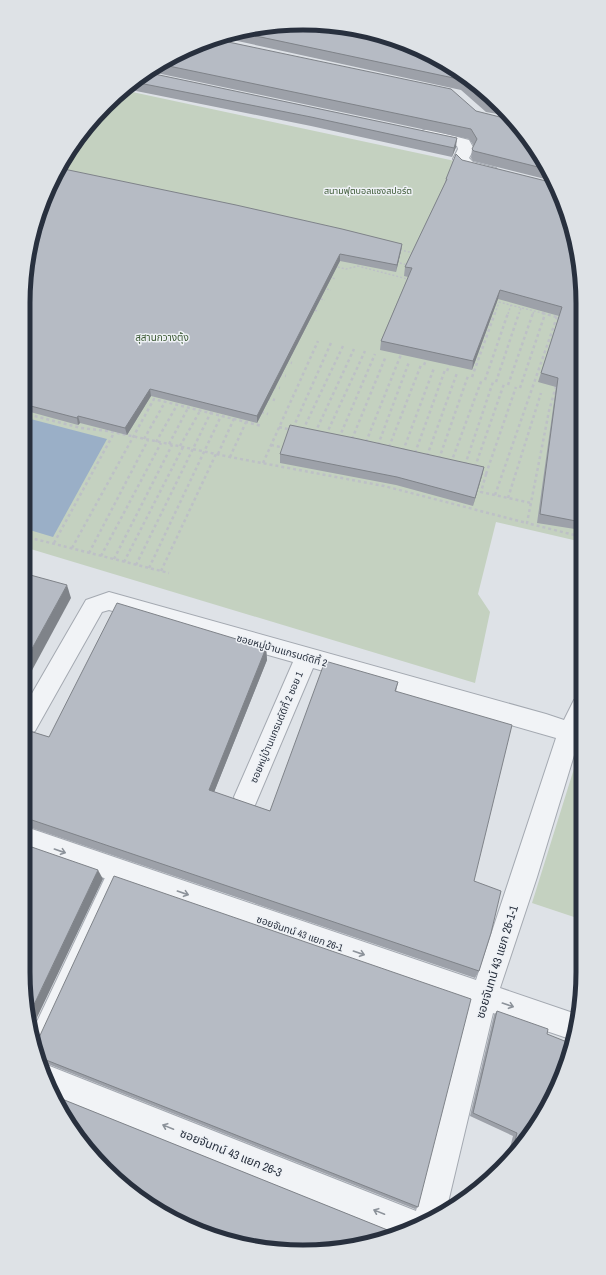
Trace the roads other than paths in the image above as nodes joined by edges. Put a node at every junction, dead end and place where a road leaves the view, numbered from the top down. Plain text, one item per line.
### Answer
1 (413, 131) edge
2 (504, 174) edge
3 (306, 658) junction
4 (30, 719) edge
5 (576, 721) edge
6 (571, 733) junction
7 (246, 797) dead end
8 (30, 840) edge
9 (116, 870) junction
10 (484, 996) junction
11 (571, 1026) edge
12 (38, 1037) edge
13 (53, 1081) edge
14 (430, 1213) edge
15 (409, 1223) edge

1 - 2 street
3 - 4 street, ซอยหมู่บ้านแกรนด์ดิที้ 2
3 - 6 street, ซอยหมู่บ้านแกรนด์ดิที้ 2
3 - 7 street, ซอยหมู่บ้านแกรนด์ดิที้ 2 ซอย 1
5 - 6 street, ซอยจันทน์ 43 แยก 26-1-1
6 - 10 street, ซอยจันทน์ 43 แยก 26-1-1
8 -> 9 street, ซอยจันทน์ 43 แยก 26-1
9 -> 10 street, ซอยจันทน์ 43 แยก 26-1
9 - 12 lane
10 -> 11 street, ซอยจันทน์ 43 แยก 26-1
10 - 14 street, ซอยจันทน์ 43 แยก 26-1-1
15 -> 13 street, ซอยจันทน์ 43 แยก 26-3

